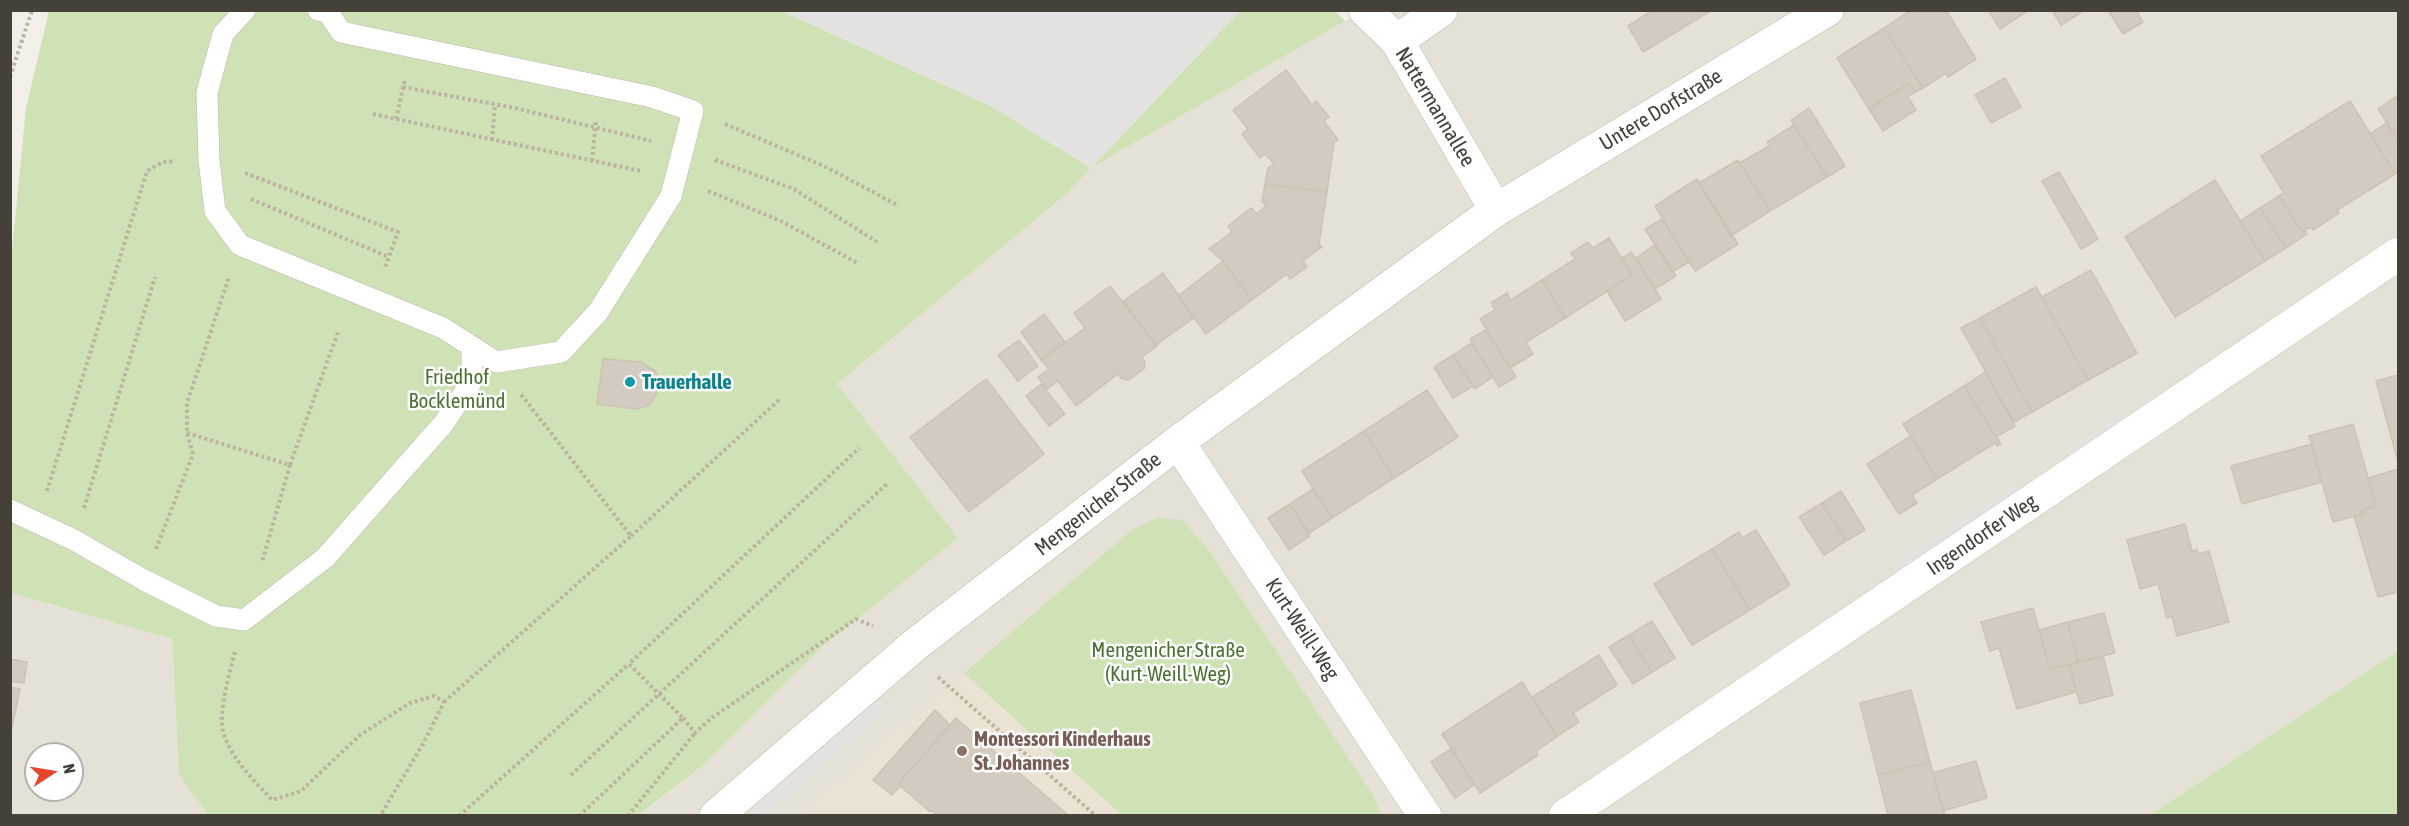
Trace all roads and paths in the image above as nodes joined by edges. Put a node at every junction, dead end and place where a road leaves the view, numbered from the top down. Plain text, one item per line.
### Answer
1 (32, 10) edge
2 (245, 10) edge
3 (318, 10) edge
4 (1365, 10) edge
5 (1441, 10) edge
6 (1827, 10) edge
7 (1397, 41) junction
8 (10, 76) edge
9 (693, 111) junction
10 (373, 114) dead end
11 (209, 160) junction
12 (675, 178) junction
13 (212, 183) junction
14 (899, 206) dead end
15 (1496, 210) junction
16 (240, 245) junction
17 (2398, 254) edge
18 (389, 257) junction
19 (859, 264) dead end
20 (155, 277) dead end
21 (374, 299) junction
22 (338, 332) dead end
23 (472, 347) junction
24 (496, 362) junction
25 (779, 400) dead end
26 (187, 434) junction
27 (1178, 442) junction
28 (859, 448) dead end
29 (290, 465) junction
30 (887, 484) dead end
31 (10, 510) edge
32 (37, 523) junction
33 (631, 536) junction
34 (74, 540) junction
35 (144, 580) junction
36 (244, 620) junction
37 (916, 644) junction
38 (629, 664) junction
39 (947, 687) dead end
40 (659, 693) junction
41 (444, 702) junction
42 (683, 718) junction
43 (695, 733) junction
44 (571, 775) dead end
45 (380, 816) edge
46 (459, 816) edge
47 (579, 816) edge
48 (628, 816) edge
49 (716, 816) edge
50 (1096, 816) edge
51 (1425, 816) edge
52 (1565, 816) edge

1 - 8 path
2 - 11 lane
3 - 9 lane
4 - 7 street, Nattermannallee
5 - 7 street
6 - 15 street, Untere Dorfstraße
7 - 15 street, Nattermannallee
9 - 12 lane
9 - 14 path
10 - 12 path
11 - 13 lane
11 - 18 path
11 - 32 path
12 - 19 path
12 - 24 lane
13 - 16 lane
13 - 18 path
15 - 27 street, Mengenicher Straße
16 - 21 lane
16 - 26 path
17 - 52 street, Ingendorfer Weg
18 - 21 path
20 - 34 path
21 - 23 lane
22 - 29 path
23 - 24 lane
23 - 36 lane
24 - 33 path
25 - 33 path
26 - 29 path
26 - 35 path
27 - 37 street, Mengenicher Straße
27 - 51 street, Kurt-Weill-Weg
28 - 38 path
29 - 36 path
30 - 40 path
31 - 32 lane
32 - 34 lane
33 - 41 path
34 - 35 lane
35 - 36 lane
36 - 41 path
37 - 43 path
37 - 49 street, Mengenicher Straße
38 - 40 path
38 - 46 path
39 - 50 path
40 - 42 path
40 - 44 path
41 - 45 path
42 - 43 path
42 - 47 path
43 - 48 path

